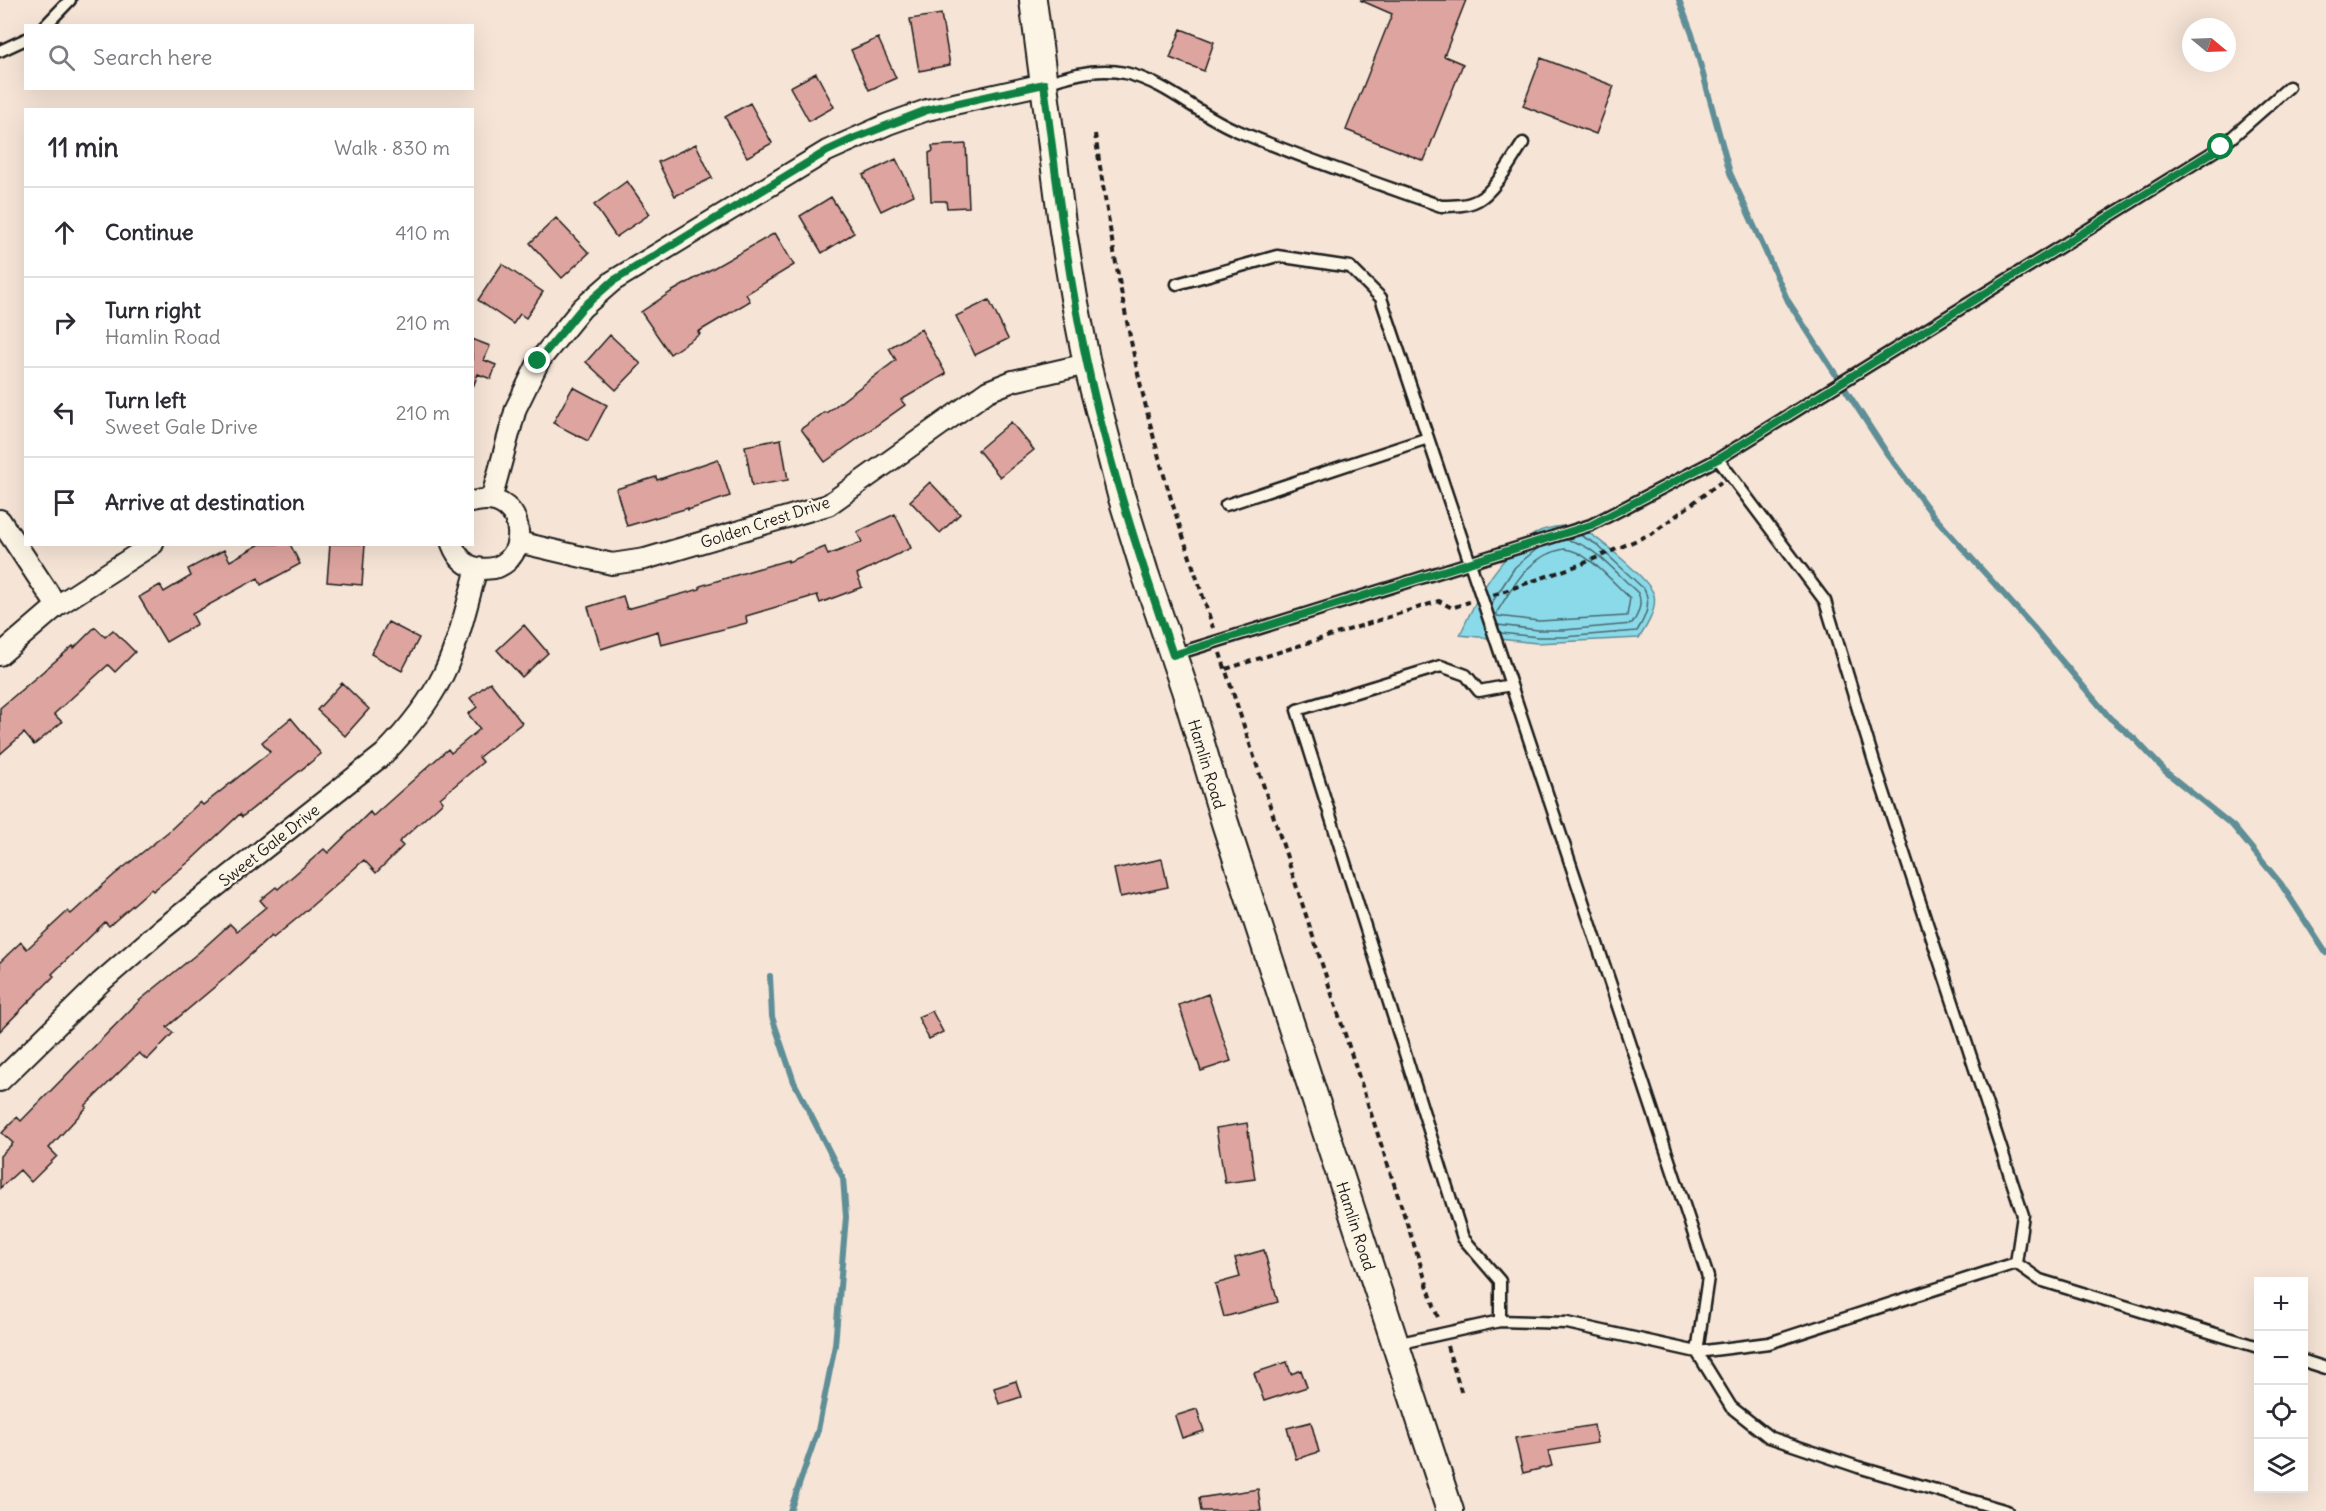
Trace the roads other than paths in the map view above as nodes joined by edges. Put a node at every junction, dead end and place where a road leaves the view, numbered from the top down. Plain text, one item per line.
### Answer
1 (70, 0) edge
2 (1033, 0) edge
3 (47, 24) edge
4 (24, 40) edge
5 (0, 51) edge
6 (1044, 84) junction
7 (2289, 87) dead end
8 (1523, 143) dead end
9 (1177, 284) dead end
10 (1087, 364) junction
11 (1428, 438) junction
12 (1718, 459) junction
13 (482, 501) edge
14 (1226, 505) dead end
15 (0, 520) edge
16 (518, 542) junction
17 (150, 546) edge
18 (453, 546) edge
19 (1470, 564) junction
20 (477, 568) junction
21 (57, 606) junction
22 (0, 655) edge
23 (1173, 655) junction
24 (1511, 685) junction
25 (0, 1081) edge
26 (2016, 1263) junction
27 (1500, 1321) junction
28 (1396, 1344) junction
29 (2254, 1345) edge
30 (1697, 1352) junction
31 (2308, 1362) edge
32 (2326, 1368) edge
33 (1450, 1511) edge
34 (2007, 1511) edge

1 - 3 lane
2 - 6 street, Hamlin Road
4 - 5 lane
6 - 8 lane
6 - 10 street, Hamlin Road
6 - 13 street
7 - 12 lane
9 - 11 lane
10 - 16 street, Golden Crest Drive
10 - 23 street, Hamlin Road
11 - 14 lane
11 - 19 lane
12 - 19 lane
12 - 26 lane
13 - 16 street
15 - 21 street
16 - 20 street
17 - 21 street
18 - 20 street
19 - 23 lane
19 - 24 lane
20 - 25 street, Sweet Gale Drive
21 - 22 street
23 - 28 street, Hamlin Road
24 - 27 lane
24 - 30 lane
26 - 29 lane
26 - 30 lane
27 - 28 lane
27 - 30 lane
28 - 33 street, Hamlin Road
30 - 34 lane
31 - 32 lane

